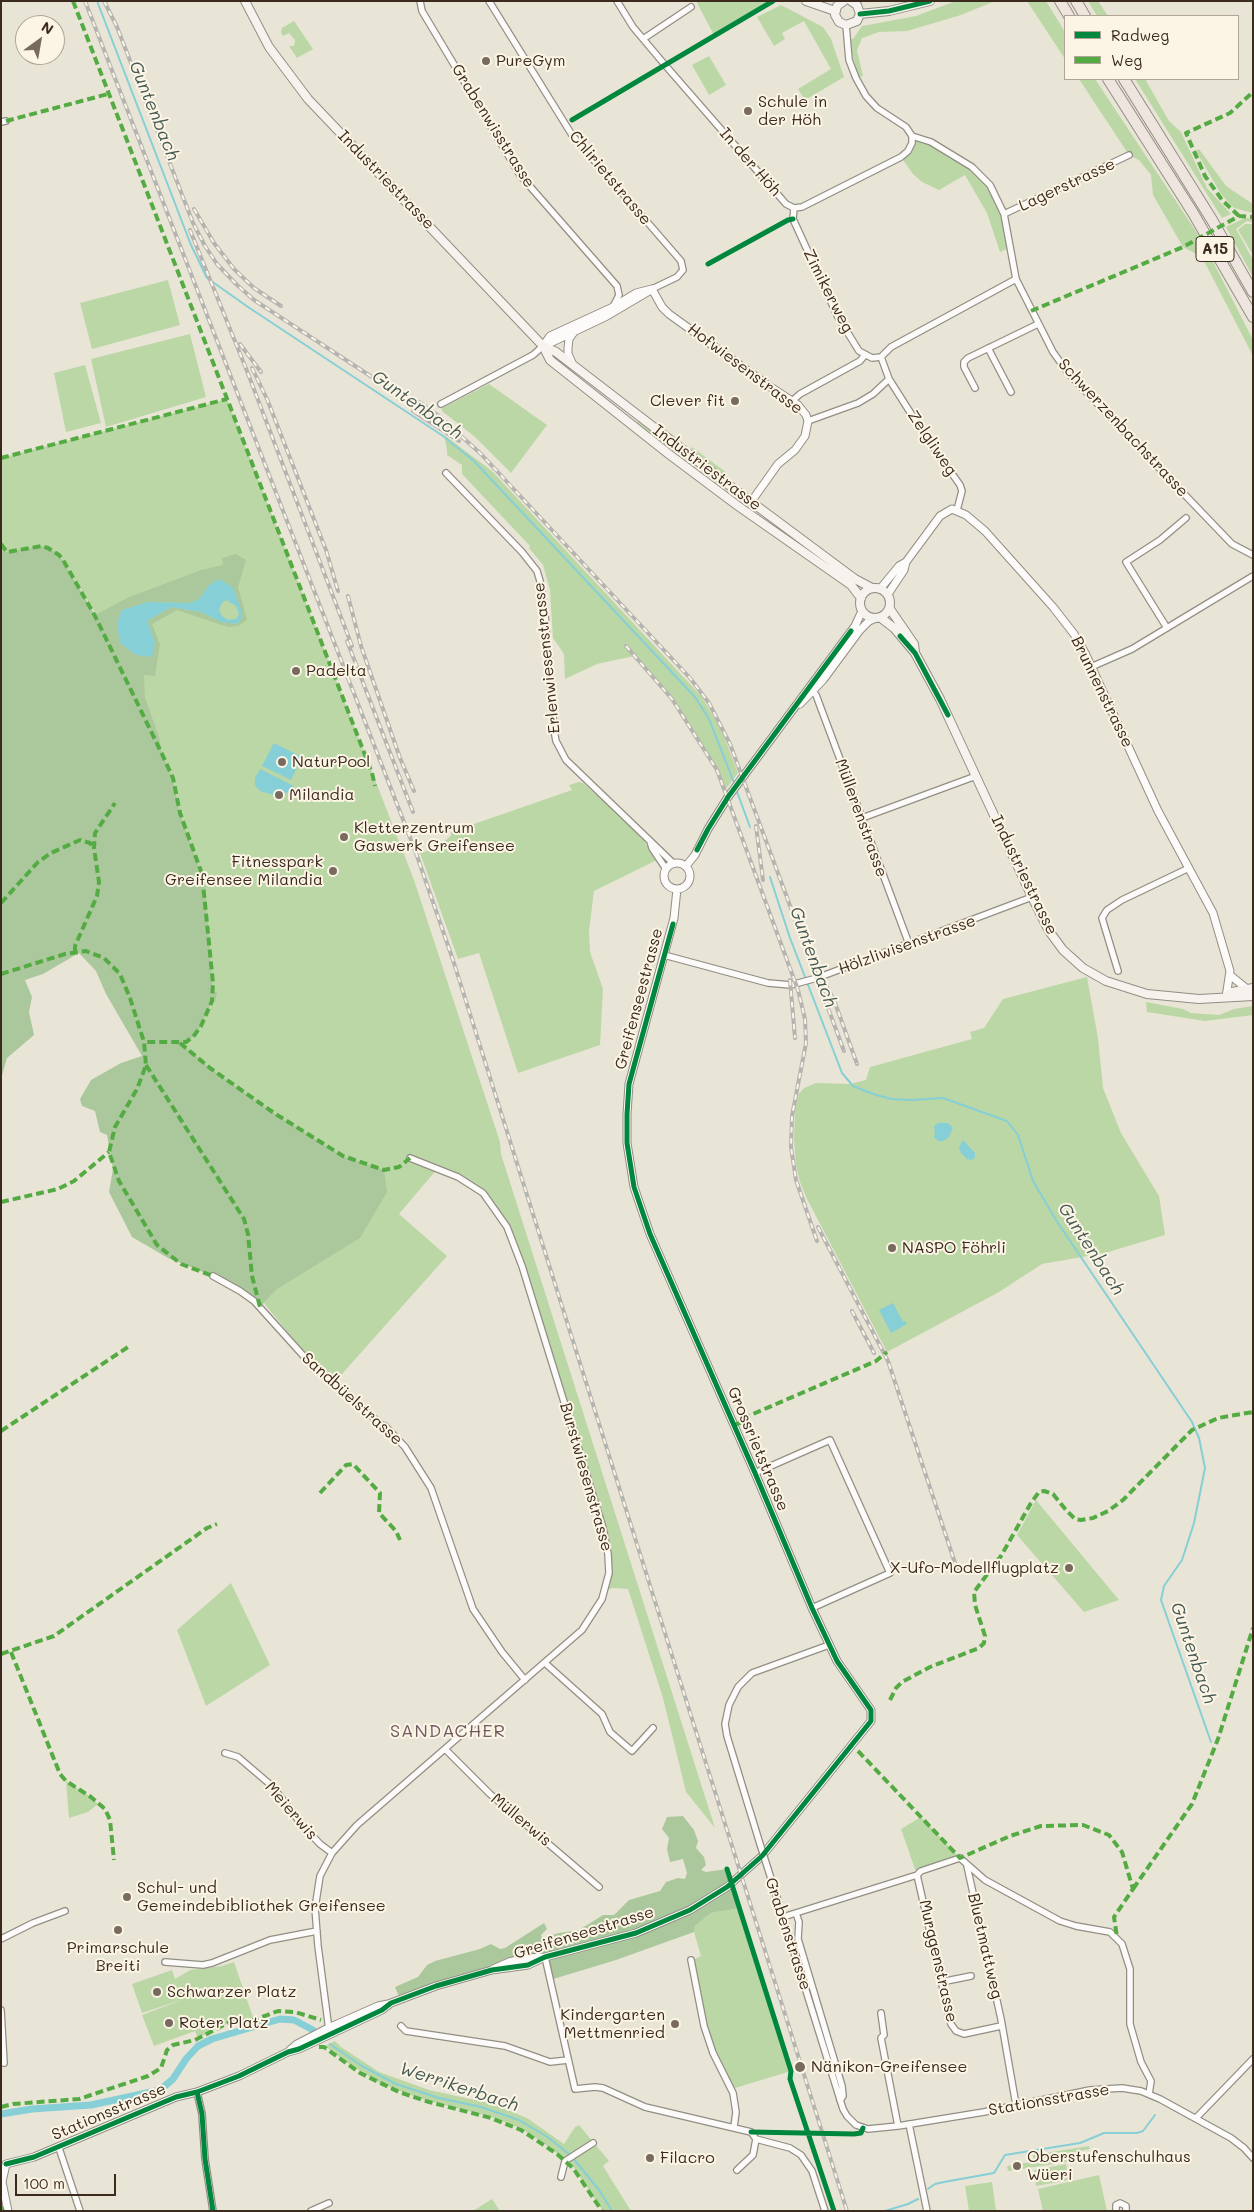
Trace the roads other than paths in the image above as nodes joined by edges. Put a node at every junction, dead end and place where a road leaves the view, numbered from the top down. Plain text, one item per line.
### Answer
1 (245, 1) edge
2 (420, 1) edge
3 (488, 1) edge
4 (617, 1) edge
5 (806, 1) edge
6 (844, 1) edge
7 (851, 1) edge
8 (930, 1) edge
9 (1060, 1) edge
10 (1076, 1) edge
11 (691, 7) dead end
12 (835, 11) junction
13 (860, 14) junction
14 (1068, 15) edge
15 (1084, 15) edge
16 (846, 25) junction
17 (643, 39) junction
18 (1109, 80) edge
19 (1125, 80) edge
20 (912, 136) junction
21 (1129, 155) dead end
22 (794, 208) junction
23 (1004, 214) junction
24 (1016, 279) junction
25 (652, 289) junction
26 (1253, 292) edge
27 (613, 306) junction
28 (1253, 317) edge
29 (1038, 324) junction
30 (574, 331) junction
31 (543, 346) junction
32 (988, 348) junction
33 (864, 356) junction
34 (881, 357) junction
35 (573, 366) junction
36 (890, 378) junction
37 (975, 388) dead end
38 (1011, 392) dead end
39 (792, 401) junction
40 (441, 404) dead end
41 (808, 421) junction
42 (446, 473) dead end
43 (751, 502) junction
44 (958, 510) junction
45 (1186, 518) dead end
46 (1253, 555) edge
47 (906, 562) junction
48 (1253, 576) edge
49 (876, 589) junction
50 (888, 594) junction
51 (861, 598) junction
52 (890, 609) junction
53 (862, 611) junction
54 (877, 618) junction
55 (1167, 628) junction
56 (915, 653) junction
57 (1091, 667) junction
58 (815, 678) junction
59 (812, 692) junction
60 (792, 711) junction
61 (976, 776) junction
62 (862, 818) junction
63 (650, 841) junction
64 (673, 863) junction
65 (686, 866) junction
66 (1189, 868) junction
67 (666, 869) junction
68 (677, 889) junction
69 (1032, 897) junction
70 (908, 944) junction
71 (664, 955) junction
72 (1118, 972) dead end
73 (1231, 976) junction
74 (1250, 988) edge
75 (1253, 996) edge
76 (1226, 997) junction
77 (410, 1158) dead end
78 (630, 1171) joint
79 (213, 1276) dead end
80 (755, 1473) junction
81 (812, 1608) junction
82 (829, 1645) junction
83 (545, 1663) junction
84 (525, 1680) junction
85 (653, 1728) dead end
86 (865, 1729) joint
87 (445, 1749) junction
88 (226, 1753) dead end
89 (332, 1852) junction
90 (967, 1866) junction
91 (917, 1875) junction
92 (599, 1887) dead end
93 (65, 1911) dead end
94 (796, 1913) junction
95 (783, 1917) junction
96 (317, 1931) junction
97 (1, 1939) edge
98 (545, 1957) junction
99 (691, 1960) dead end
100 (165, 1962) dead end
101 (971, 1976) dead end
102 (941, 1982) junction
103 (1, 2010) edge
104 (881, 2013) dead end
105 (401, 2026) dead end
106 (1001, 2026) junction
107 (328, 2032) junction
108 (1253, 2059) edge
109 (568, 2060) junction
110 (4, 2063) dead end
111 (197, 2092) junction
112 (1149, 2094) junction
113 (840, 2100) junction
114 (1016, 2105) junction
115 (1196, 2118) junction
116 (909, 2124) junction
117 (898, 2126) junction
118 (734, 2127) junction
119 (862, 2128) joint
120 (756, 2139) junction
121 (593, 2143) dead end
122 (59, 2148) junction
123 (1253, 2158) edge
124 (4, 2162) edge
125 (737, 2170) dead end
126 (561, 2177) dead end
127 (329, 2204) dead end
128 (8, 2211) edge
129 (80, 2211) edge
130 (213, 2211) edge
131 (311, 2211) edge
132 (825, 2211) edge
133 (927, 2211) edge
134 (1116, 2211) edge
135 (1126, 2211) edge

1 - 31 main road, Industriestrasse
2 - 27 street, Grabenwisstrasse
3 - 25 street, Chlirietstrasse
4 - 17 street, In der Höh
5 - 12 main road
6 - 12 main road
7 - 13 main road
8 - 13 main road
9 - 14 highway
10 - 15 highway
11 - 17 street
12 - 16 main road
13 - 16 main road
16 - 20 street, Schwerzenbachstrasse
17 - 22 street, In der Höh
18 - 28 highway, A15
19 - 26 highway, A15
20 - 22 street, In der Höh
20 - 23 street, Schwerzenbachstrasse
21 - 23 street, Lagerstrasse
22 - 33 street, Zimikerweg
23 - 24 street, Schwerzenbachstrasse
24 - 29 street, Schwerzenbachstrasse
24 - 34 street
25 - 27 street, Chlirietstrasse
25 - 30 street, Chlirietstrasse
25 - 39 street, Hofwiesenstrasse
27 - 31 street, Chlirietstrasse
29 - 32 street
29 - 46 street, Schwerzenbachstrasse
30 - 31 street, Chlirietstrasse
30 - 35 street
31 - 35 main road, Industriestrasse
31 - 40 street
31 - 51 main road, Industriestrasse
32 - 37 street
32 - 38 street
33 - 34 street
33 - 39 street
34 - 36 street, Zelgliweg
35 - 43 main road, Industriestrasse
36 - 41 street
36 - 44 street, Zelgliweg
39 - 41 street, Hofwiesenstrasse
41 - 43 street, Hofwiesenstrasse
42 - 63 street, Erlenwiesenstrasse
43 - 49 main road, Industriestrasse
44 - 47 street
44 - 57 street, Brunnenstrasse
45 - 55 street
47 - 49 street
47 - 50 street
48 - 55 street
49 - 50 main road, Industriestrasse
49 - 51 main road
50 - 52 main road, Industriestrasse
51 - 53 main road
52 - 54 main road
52 - 56 main road, Industriestrasse
53 - 54 main road, Industriestrasse
53 - 58 street
54 - 56 main road, Industriestrasse
54 - 59 street
55 - 57 street
56 - 61 main road, Industriestrasse
57 - 66 street, Brunnenstrasse
58 - 59 street
58 - 60 street
59 - 60 street
59 - 62 street, Müllerenstrasse
60 - 65 street
61 - 62 street
61 - 69 main road, Industriestrasse
62 - 70 street, Müllerenstrasse
63 - 64 street, Erlenwiesenstrasse
63 - 67 street, Erlenwiesenstrasse
64 - 65 street
64 - 67 street
65 - 68 street
66 - 72 street
66 - 73 street, Brunnenstrasse
67 - 68 street
68 - 71 street, Greifenseestrasse
69 - 70 street, Hölzliwisenstrasse
69 - 76 main road, Industriestrasse
70 - 71 street, Hölzliwisenstrasse
71 - 78 street, Greifenseestrasse
73 - 74 street
73 - 76 street, Brunnenstrasse
74 - 76 main road, Industriestrasse
75 - 76 main road, Industriestrasse
77 - 83 street, Burstwiesenstrasse
78 - 80 street, Grossrietstrasse
79 - 84 street, Sandbüelstrasse
80 - 81 street, Grossrietstrasse
80 - 81 street
81 - 82 street, Grossrietstrasse
82 - 86 street, Grossrietstrasse
82 - 95 street, Grabenstrasse, bridge
83 - 84 street, Burstwiesenstrasse
83 - 85 street
84 - 87 street, Burstwiesenstrasse
86 - 98 street, Greifenseestrasse
87 - 89 street, Burstwiesenstrasse
87 - 92 street, Müllerwis
88 - 89 street, Meierwis
89 - 96 street, Burstwiesenstrasse
90 - 91 street
90 - 106 street, Bluetmattweg
90 - 112 street
91 - 94 street
91 - 102 street, Murggenstrasse
93 - 97 street
94 - 95 street
94 - 113 street
95 - 113 street, Grabenstrasse
96 - 100 street
96 - 107 street, Burstwiesenstrasse
98 - 107 street, Greifenseestrasse
98 - 109 street
99 - 118 street
101 - 102 street
102 - 106 street, Murggenstrasse
103 - 110 street
104 - 117 street
105 - 109 street
106 - 114 street, Bluetmattweg
107 - 111 street, Stationsstrasse
108 - 115 street
109 - 118 street
111 - 122 street, Stationsstrasse
111 - 130 street
112 - 114 street, Stationsstrasse
112 - 115 street, Stationsstrasse
113 - 119 street, Grabenstrasse
114 - 116 street, Stationsstrasse
115 - 123 street, Stationsstrasse
116 - 117 street, Stationsstrasse
116 - 133 street
117 - 119 street, Stationsstrasse
118 - 120 street
120 - 125 street
120 - 132 street
121 - 126 street
122 - 124 street, Stationsstrasse
122 - 129 street
124 - 128 street
127 - 131 street
134 - 135 street

